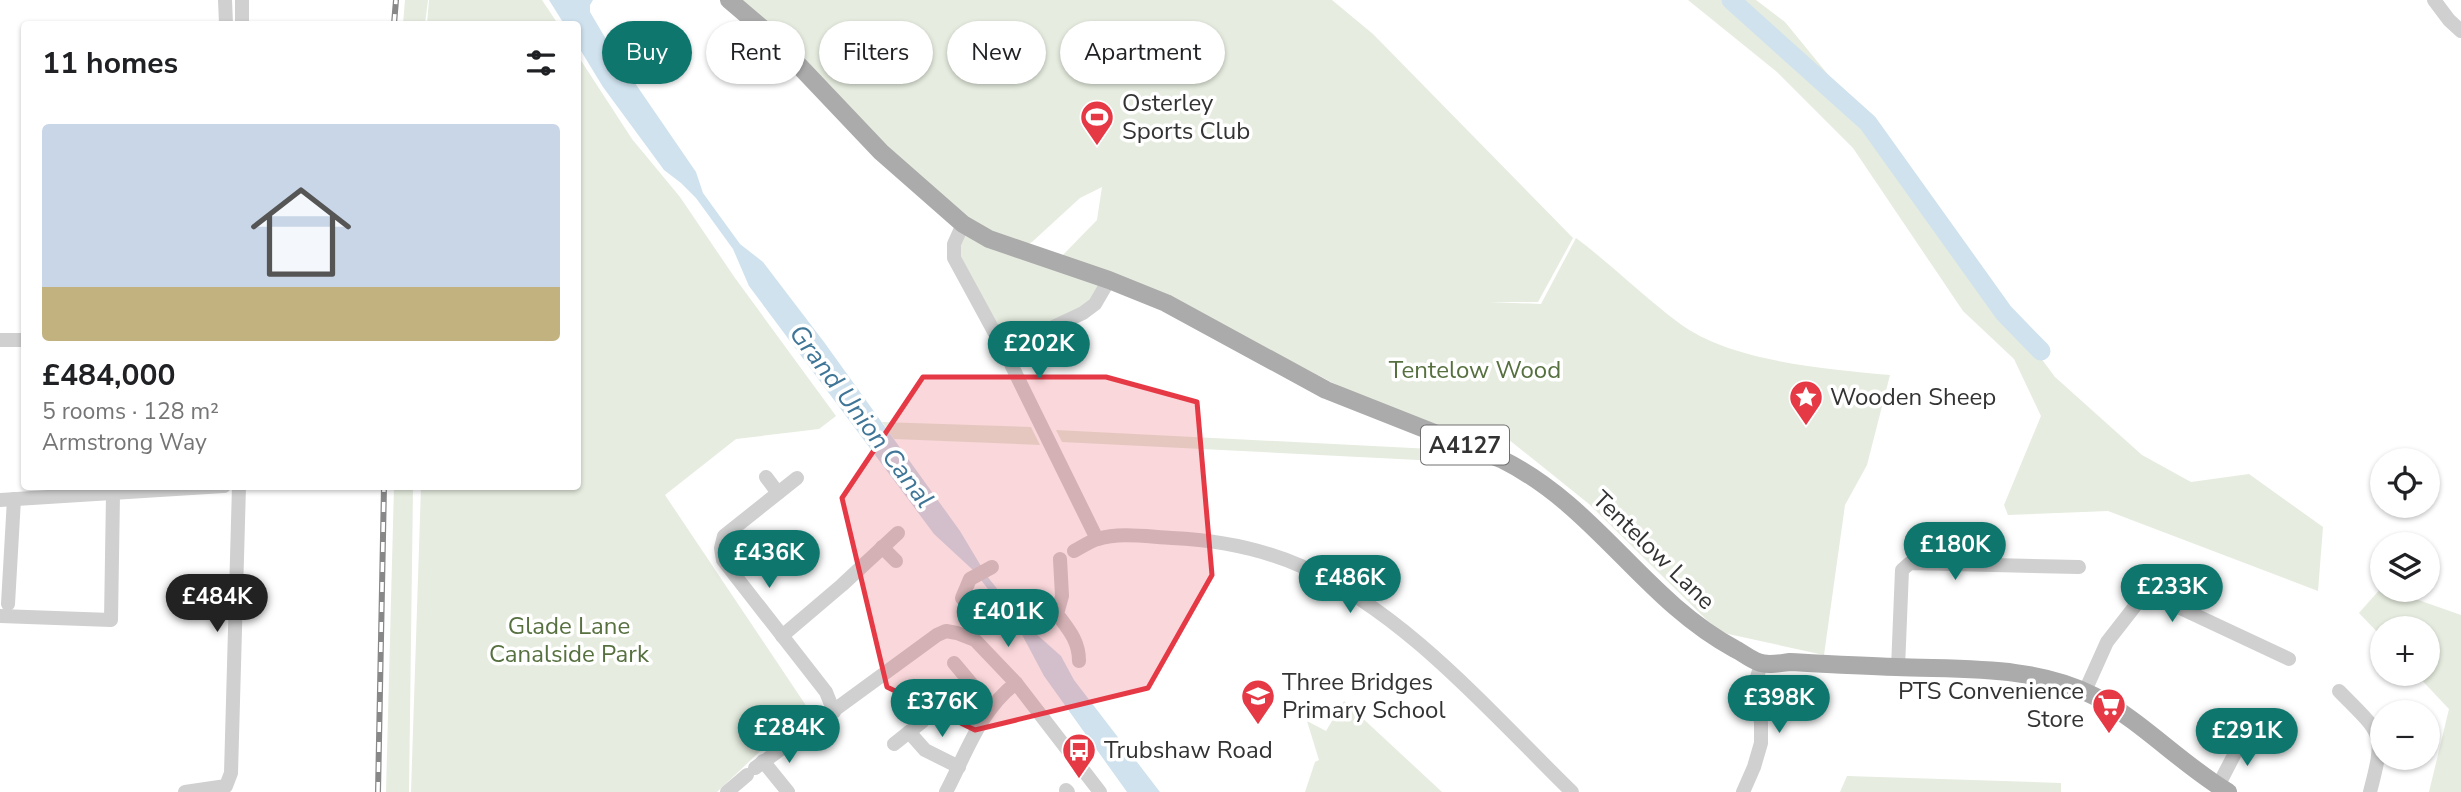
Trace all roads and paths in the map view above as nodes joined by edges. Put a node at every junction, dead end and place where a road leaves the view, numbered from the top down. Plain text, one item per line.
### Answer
1 (225, 0) edge
2 (242, 0) edge
3 (729, 0) edge
4 (2434, 0) edge
5 (226, 21) edge
6 (242, 21) edge
7 (2461, 31) edge
8 (963, 225) junction
9 (1109, 280) junction
10 (0, 340) edge
11 (21, 340) edge
12 (1004, 350) junction
13 (766, 477) dead end
14 (797, 478) dead end
15 (168, 490) edge
16 (239, 490) edge
17 (778, 493) junction
18 (113, 494) junction
19 (7, 500) edge
20 (898, 533) dead end
21 (1097, 539) junction
22 (882, 547) junction
23 (1074, 551) dead end
24 (1060, 559) dead end
25 (896, 561) dead end
26 (992, 567) dead end
27 (2079, 568) dead end
28 (962, 598) dead end
29 (4, 610) edge
30 (782, 636) junction
31 (2289, 659) dead end
32 (1079, 661) dead end
33 (954, 663) dead end
34 (1761, 664) junction
35 (1898, 667) junction
36 (1016, 683) junction
37 (2085, 691) junction
38 (2339, 691) dead end
39 (991, 707) junction
40 (834, 712) junction
41 (923, 720) dead end
42 (909, 732) junction
43 (2245, 734) dead end
44 (894, 744) dead end
45 (959, 767) junction
46 (755, 768) junction
47 (1093, 789) edge
48 (2223, 789) edge
49 (185, 792) edge
50 (727, 792) edge
51 (789, 792) edge
52 (946, 792) edge
53 (1572, 792) edge
54 (1743, 792) edge
55 (2370, 792) edge

1 - 5 street
2 - 6 street
3 - 8 main road, Tentelow Lane / A4127
4 - 7 street
8 - 9 main road, Tentelow Lane / A4127
8 - 12 street
9 - 12 street
9 - 34 main road, Tentelow Lane / A4127
10 - 11 street
12 - 21 street
13 - 17 street
14 - 17 street
15 - 18 street
16 - 49 street
17 - 30 street
18 - 19 street
18 - 29 street
19 - 29 street
20 - 22 street
21 - 23 street
21 - 53 street
22 - 25 street
22 - 30 street
24 - 32 street
26 - 28 street
27 - 35 street
30 - 40 street
31 - 37 street
33 - 39 street
34 - 35 main road
34 - 54 street
35 - 37 main road
36 - 39 street
36 - 40 street
36 - 47 street
37 - 48 main road
38 - 55 street
39 - 45 street
40 - 46 street
41 - 42 street
42 - 44 street
42 - 45 street
43 - 48 street
45 - 52 street
46 - 50 street
46 - 51 street

